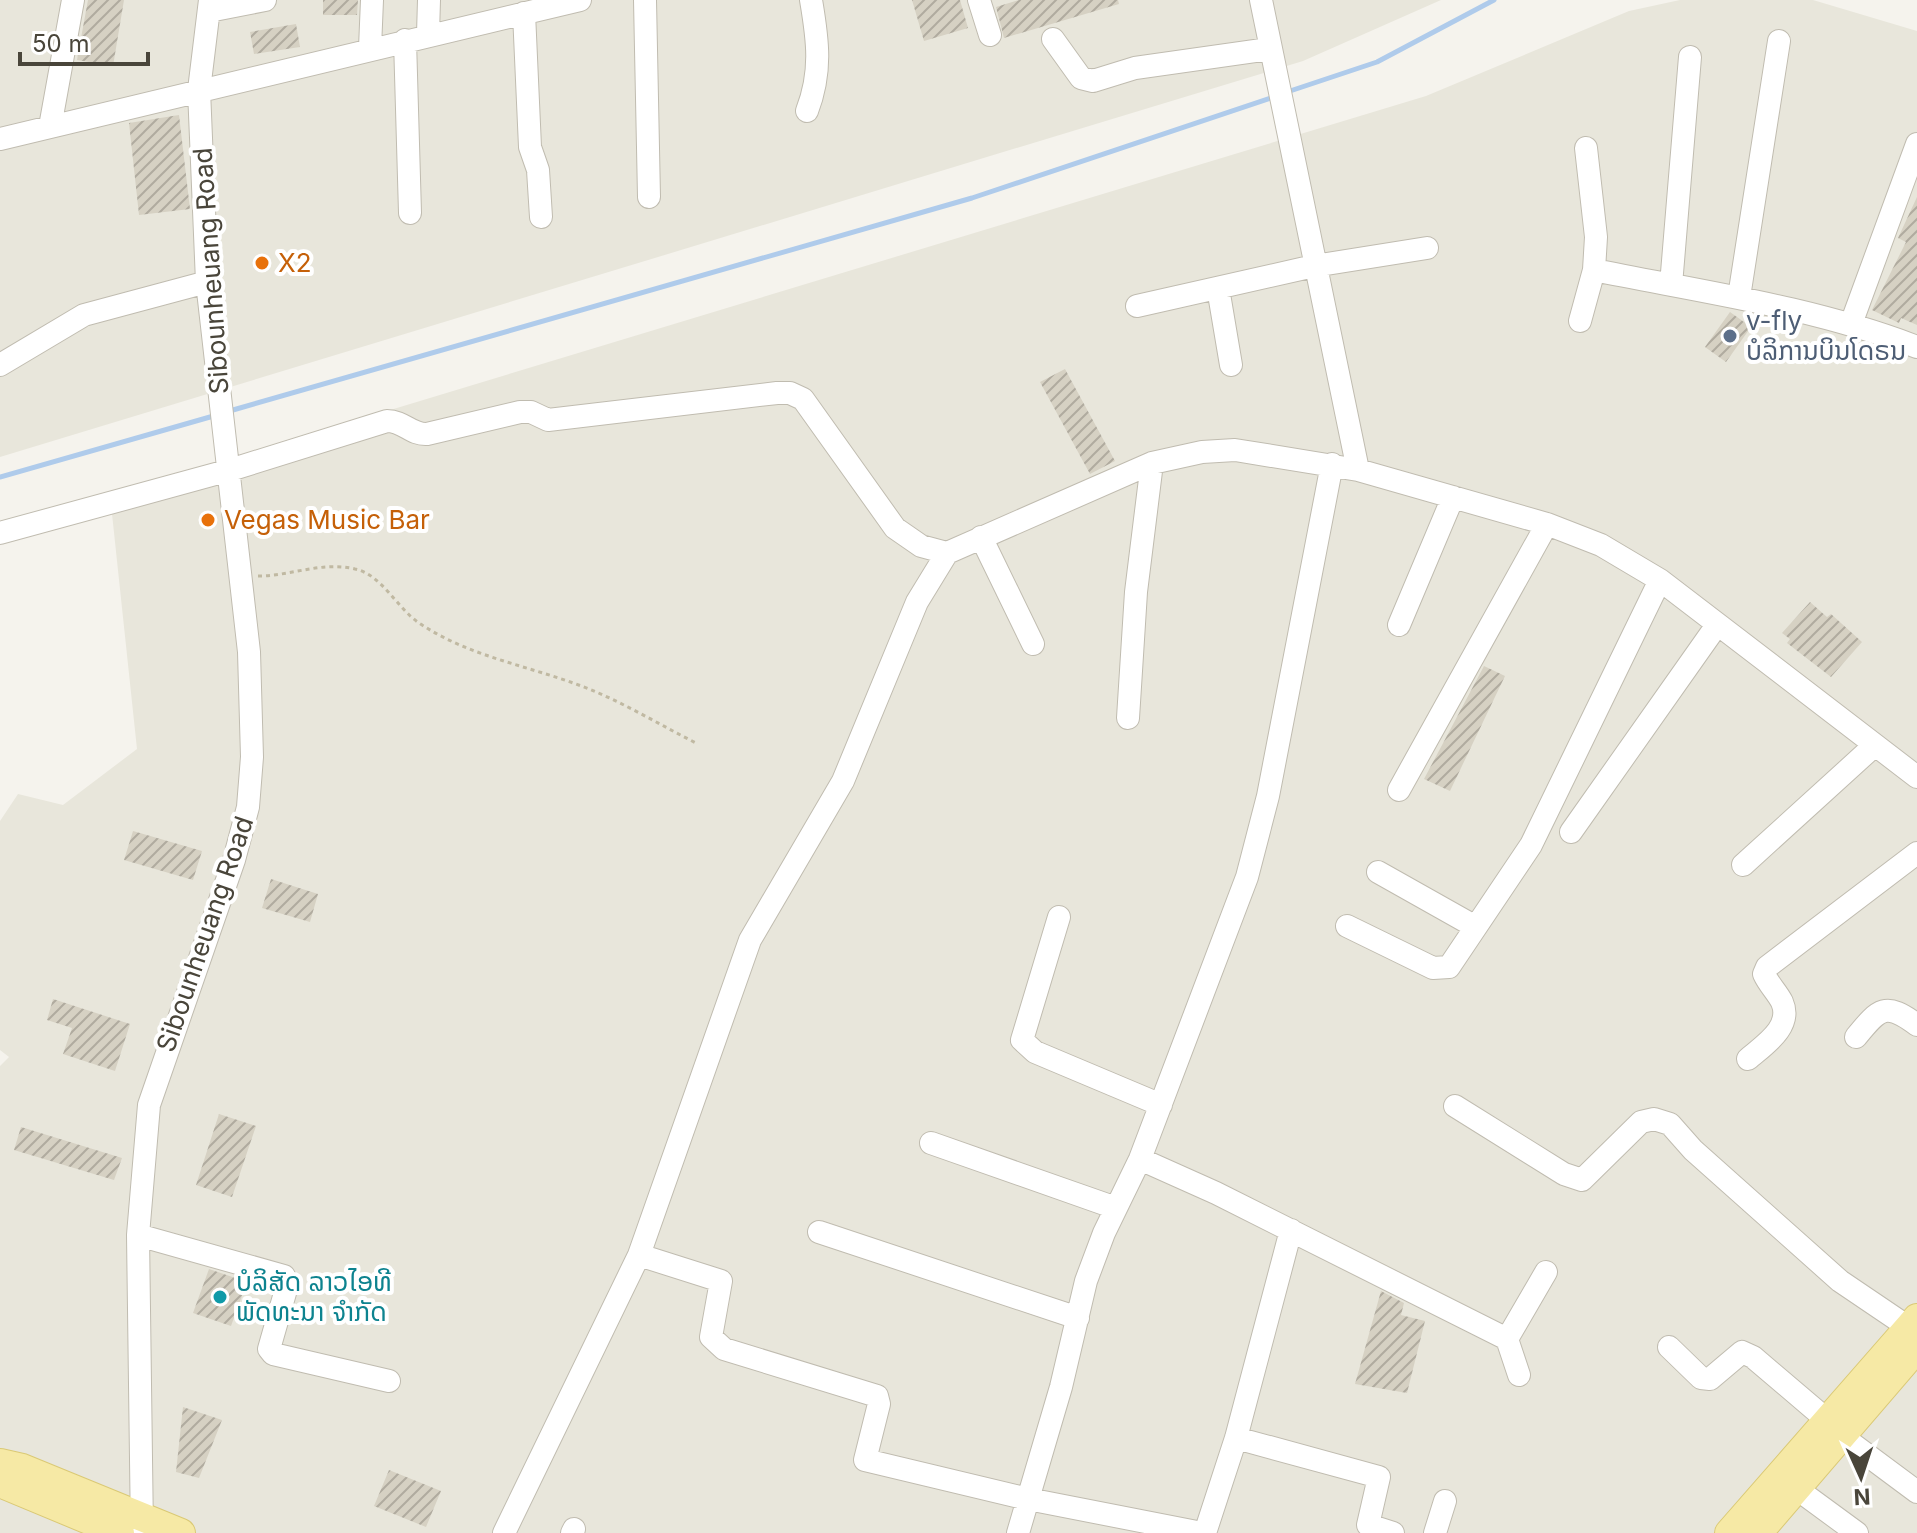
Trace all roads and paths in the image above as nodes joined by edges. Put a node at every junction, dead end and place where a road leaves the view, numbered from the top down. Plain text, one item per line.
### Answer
1 (73, 0) edge
2 (265, 0) edge
3 (372, 0) edge
4 (429, 0) edge
5 (645, 0) edge
6 (811, 0) edge
7 (979, 0) edge
8 (572, 1) edge
9 (1265, 1) edge
10 (210, 6) edge
11 (524, 13) junction
12 (428, 34) junction
13 (990, 35) dead end
14 (1053, 39) dead end
15 (405, 40) junction
16 (1779, 41) dead end
17 (370, 48) junction
18 (1272, 57) junction
19 (1690, 57) dead end
20 (199, 90) junction
21 (807, 111) dead end
22 (50, 127) junction
23 (0, 139) edge
24 (1917, 144) edge
25 (1586, 148) dead end
26 (649, 197) dead end
27 (410, 213) dead end
28 (541, 217) dead end
29 (1427, 248) dead end
30 (1314, 266) junction
31 (1594, 270) junction
32 (207, 282) junction
33 (1671, 285) junction
34 (1218, 288) junction
35 (1739, 297) junction
36 (1137, 306) dead end
37 (1580, 321) dead end
38 (1851, 324) junction
39 (1917, 347) edge
40 (0, 365) edge
41 (1231, 365) dead end
42 (228, 462) junction
43 (1152, 463) junction
44 (1332, 464) junction
45 (1358, 470) junction
46 (1453, 497) junction
47 (1547, 524) junction
48 (0, 533) edge
49 (981, 537) junction
50 (947, 553) junction
51 (242, 577) junction
52 (1660, 580) junction
53 (1399, 625) dead end
54 (1717, 625) junction
55 (1033, 644) dead end
56 (1128, 718) dead end
57 (698, 744) dead end
58 (1875, 745) junction
59 (1917, 777) edge
60 (1399, 790) dead end
61 (1554, 797) junction
62 (1917, 853) edge
63 (1743, 865) dead end
64 (1378, 872) dead end
65 (1059, 917) dead end
66 (1347, 926) dead end
67 (1474, 926) junction
68 (1917, 1025) edge
69 (1856, 1037) dead end
70 (1748, 1059) dead end
71 (1161, 1105) junction
72 (1455, 1106) dead end
73 (931, 1143) dead end
74 (1140, 1159) junction
75 (1116, 1208) junction
76 (1291, 1230) junction
77 (819, 1232) dead end
78 (138, 1235) junction
79 (639, 1255) junction
80 (1546, 1272) dead end
81 (1078, 1318) junction
82 (1914, 1331) edge
83 (1507, 1339) junction
84 (1669, 1347) dead end
85 (1519, 1375) dead end
86 (389, 1381) dead end
87 (1835, 1428) junction
88 (1236, 1438) junction
89 (1, 1481) edge
90 (1797, 1489) junction
91 (1917, 1492) edge
92 (1028, 1499) junction
93 (1445, 1501) dead end
94 (142, 1524) edge
95 (120, 1533) edge
96 (181, 1533) edge
97 (504, 1533) edge
98 (1018, 1533) edge
99 (1204, 1533) edge
100 (1393, 1533) edge
101 (1435, 1533) edge
102 (1729, 1533) edge
103 (1758, 1533) edge
104 (1857, 1533) edge

1 - 22 street
2 - 10 street
3 - 17 street
4 - 12 street
5 - 26 street
6 - 21 street
7 - 13 street
8 - 11 street
9 - 18 street
10 - 20 street, Sibounheuang Road
11 - 12 street
11 - 28 street
12 - 15 street
14 - 18 street
15 - 17 street
15 - 27 street
16 - 35 street
17 - 20 street
18 - 30 street
19 - 33 street
20 - 22 street
20 - 32 street, Sibounheuang Road
22 - 23 street
24 - 38 street
25 - 31 street
29 - 30 street
30 - 34 street
30 - 45 street
31 - 33 street
31 - 37 street
32 - 40 street
32 - 42 street, Sibounheuang Road
33 - 35 street
34 - 36 street
34 - 41 street
35 - 38 street
38 - 39 street
42 - 48 street
42 - 50 street
42 - 51 street, Sibounheuang Road
43 - 44 street
43 - 49 street
43 - 56 street
44 - 45 street
44 - 71 street
45 - 46 street
46 - 47 street
46 - 53 street
47 - 52 street
47 - 60 street
49 - 50 street
49 - 55 street
50 - 79 street
51 - 57 path
51 - 78 street, Sibounheuang Road
52 - 54 street
52 - 61 street
54 - 58 street
54 - 61 street
58 - 59 street
58 - 63 street
61 - 67 street
62 - 70 street
64 - 67 street
65 - 71 street
66 - 67 street
68 - 69 street
71 - 74 street
72 - 82 street
73 - 75 street
74 - 75 street
74 - 76 street
75 - 81 street
76 - 83 street
76 - 88 street
77 - 81 street
78 - 86 street
78 - 94 street, Sibounheuang Road
79 - 92 street
79 - 97 street
80 - 83 street
81 - 92 street
82 - 87 main road
83 - 85 street
84 - 87 street
87 - 90 main road
87 - 91 street
87 - 102 main road
88 - 99 street
88 - 100 street
89 - 94 main road
89 - 95 main road
90 - 103 main road
90 - 104 street
92 - 98 street
92 - 99 street
93 - 101 street
94 - 96 main road

